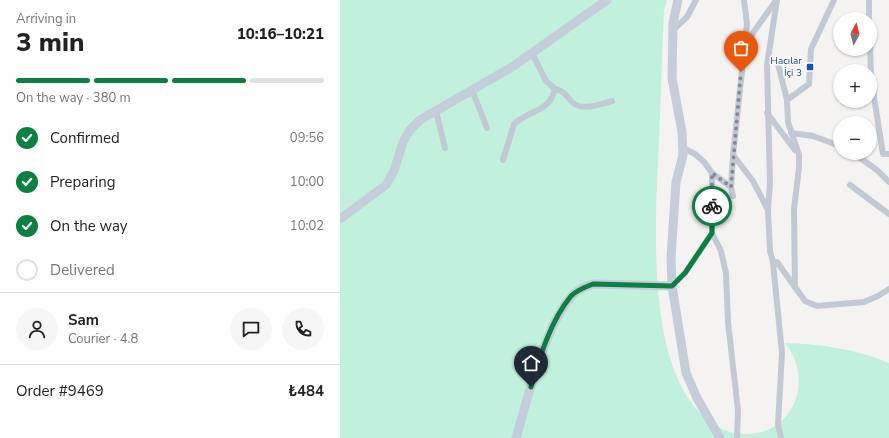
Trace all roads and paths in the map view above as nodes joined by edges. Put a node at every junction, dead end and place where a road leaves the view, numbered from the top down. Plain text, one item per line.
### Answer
1 (608, 0) edge
2 (678, 0) edge
3 (696, 0) edge
4 (744, 0) edge
5 (776, 0) edge
6 (834, 0) edge
7 (869, 0) edge
8 (870, 12) edge
9 (673, 30) junction
10 (744, 45) junction
11 (532, 53) junction
12 (870, 56) edge
13 (777, 60) dead end
14 (555, 88) junction
15 (472, 90) junction
16 (787, 100) junction
17 (612, 101) dead end
18 (436, 111) junction
19 (767, 113) junction
20 (487, 128) dead end
21 (791, 133) junction
22 (833, 143) edge
23 (445, 148) dead end
24 (683, 148) junction
25 (889, 154) edge
26 (733, 155) junction
27 (799, 155) junction
28 (503, 160) dead end
29 (863, 160) edge
30 (712, 173) junction
31 (889, 182) edge
32 (850, 185) dead end
33 (731, 187) junction
34 (733, 196) dead end
35 (768, 210) junction
36 (889, 214) edge
37 (340, 220) edge
38 (712, 233) junction
39 (773, 262) junction
40 (672, 286) junction
41 (795, 287) junction
42 (889, 289) edge
43 (516, 438) edge
44 (720, 438) edge
45 (737, 438) edge
46 (781, 438) edge

1 - 11 street
2 - 9 street
3 - 9 street
4 - 10 street
5 - 10 street
5 - 19 street
6 - 16 street
7 - 8 street
9 - 24 street
10 - 26 street
11 - 14 street
11 - 15 street
12 - 25 street
13 - 16 street
14 - 17 street
14 - 28 street
15 - 18 street
15 - 20 street
16 - 21 street
18 - 23 street
18 - 37 street
19 - 27 street
19 - 35 street
21 - 22 street
21 - 27 street
24 - 30 street
24 - 40 street
26 - 33 street
26 - 35 street
27 - 41 street
29 - 31 street
30 - 33 street
30 - 38 street
32 - 36 street
33 - 34 street
35 - 39 street
38 - 40 street
38 - 45 street
39 - 41 street
39 - 46 street
40 - 43 street
40 - 44 street
41 - 42 street

